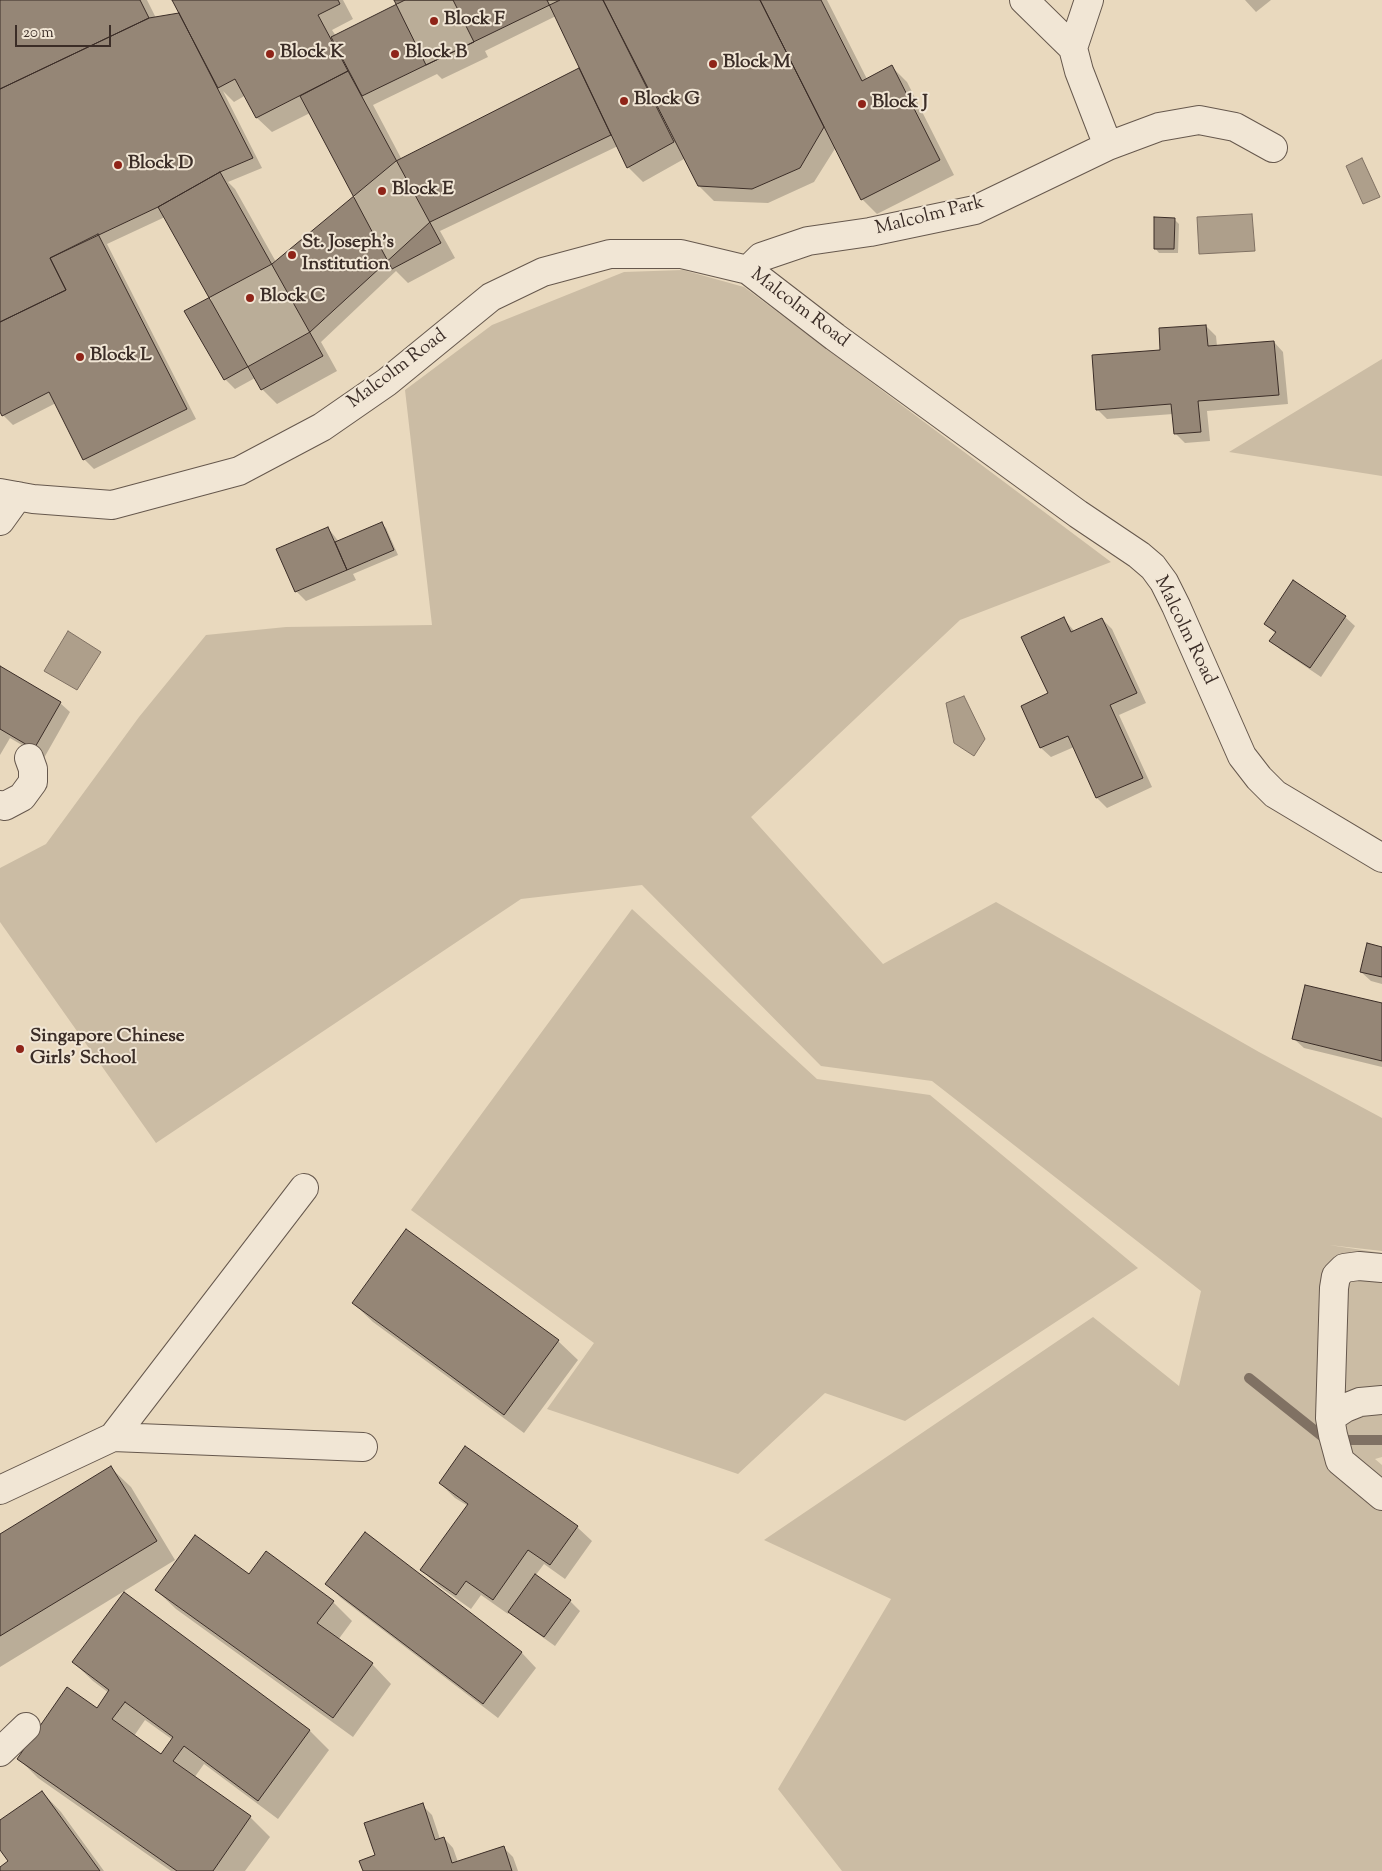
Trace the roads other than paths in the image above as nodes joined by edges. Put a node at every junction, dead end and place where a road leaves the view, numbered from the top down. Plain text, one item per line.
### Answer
1 (1024, 0) edge
2 (1090, 0) edge
3 (1073, 48) junction
4 (1108, 146) junction
5 (1274, 148) dead end
6 (748, 270) junction
7 (9, 494) edge
8 (0, 521) edge
9 (30, 758) dead end
10 (0, 805) edge
11 (1382, 858) edge
12 (304, 1188) dead end
13 (1382, 1268) edge
14 (1382, 1400) edge
15 (1331, 1419) junction
16 (112, 1437) junction
17 (363, 1447) dead end
18 (0, 1490) edge
19 (1382, 1496) edge
20 (26, 1727) dead end
21 (0, 1752) edge

1 - 3 street
2 - 3 street
3 - 4 street
4 - 5 street, Malcolm Park
4 - 6 street, Malcolm Park
6 - 7 street, Malcolm Road
6 - 11 street, Malcolm Road
7 - 8 street
9 - 10 street
12 - 16 street
13 - 15 street
14 - 15 street
15 - 19 street
16 - 17 street
16 - 18 street
20 - 21 street

